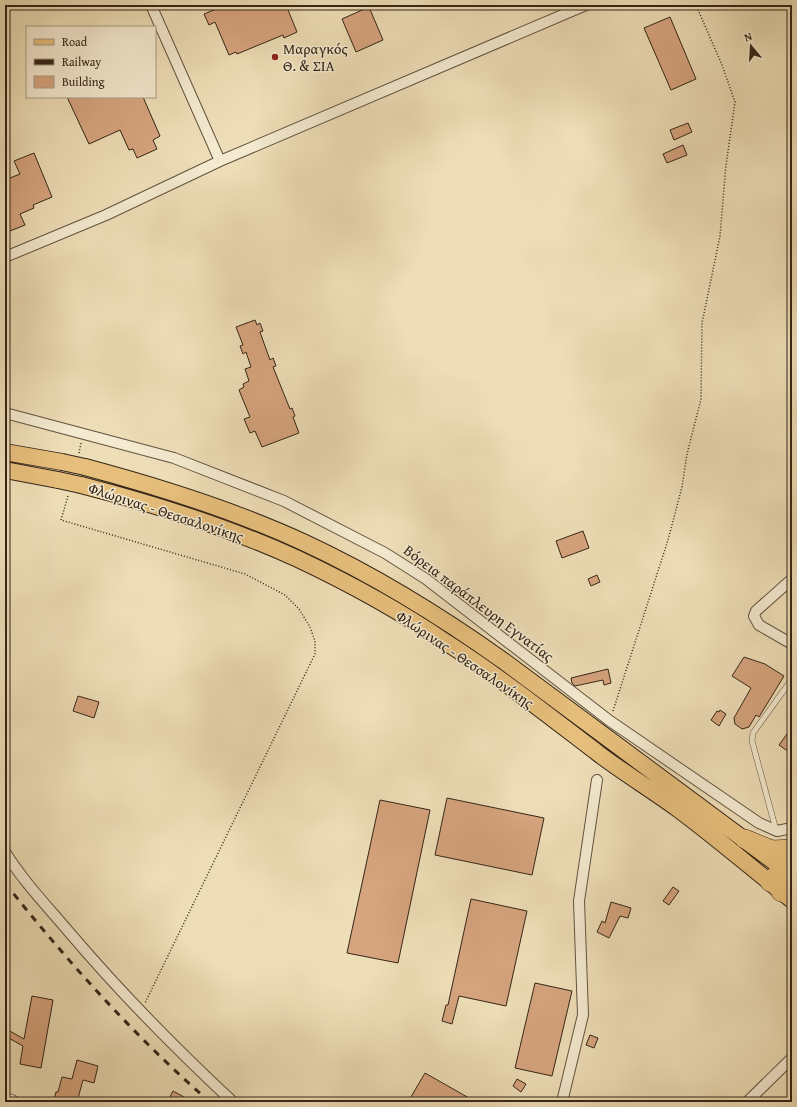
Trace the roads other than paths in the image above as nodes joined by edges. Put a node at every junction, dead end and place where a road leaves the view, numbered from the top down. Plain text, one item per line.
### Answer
1 (151, 5) edge
2 (586, 5) edge
3 (220, 161) junction
4 (5, 257) edge
5 (5, 413) edge
6 (5, 452) edge
7 (5, 470) edge
8 (792, 579) edge
9 (792, 644) edge
10 (792, 679) edge
11 (597, 780) dead end
12 (792, 828) edge
13 (777, 831) junction
14 (745, 839) junction
15 (792, 848) edge
16 (5, 852) edge
17 (786, 879) edge
18 (792, 1058) edge
19 (5, 1101) edge
20 (12, 1102) edge
21 (233, 1102) edge
22 (562, 1102) edge
23 (747, 1102) edge

1 - 3 street
2 - 3 street
3 - 4 street
5 - 13 street, Βόρεια παράπλευρη Εγνατίας
6 - 14 main road, Φλώρινας - Θεσσαλονίκης, bridge
7 - 17 main road, Φλώρινας - Θεσσαλονίκης, bridge
8 - 9 street
10 - 13 lane
11 - 22 street
12 - 13 street
14 - 15 highway
14 - 17 main road, Φλώρινας - Θεσσαλονίκης
16 - 21 street
18 - 23 street
19 - 20 main road

